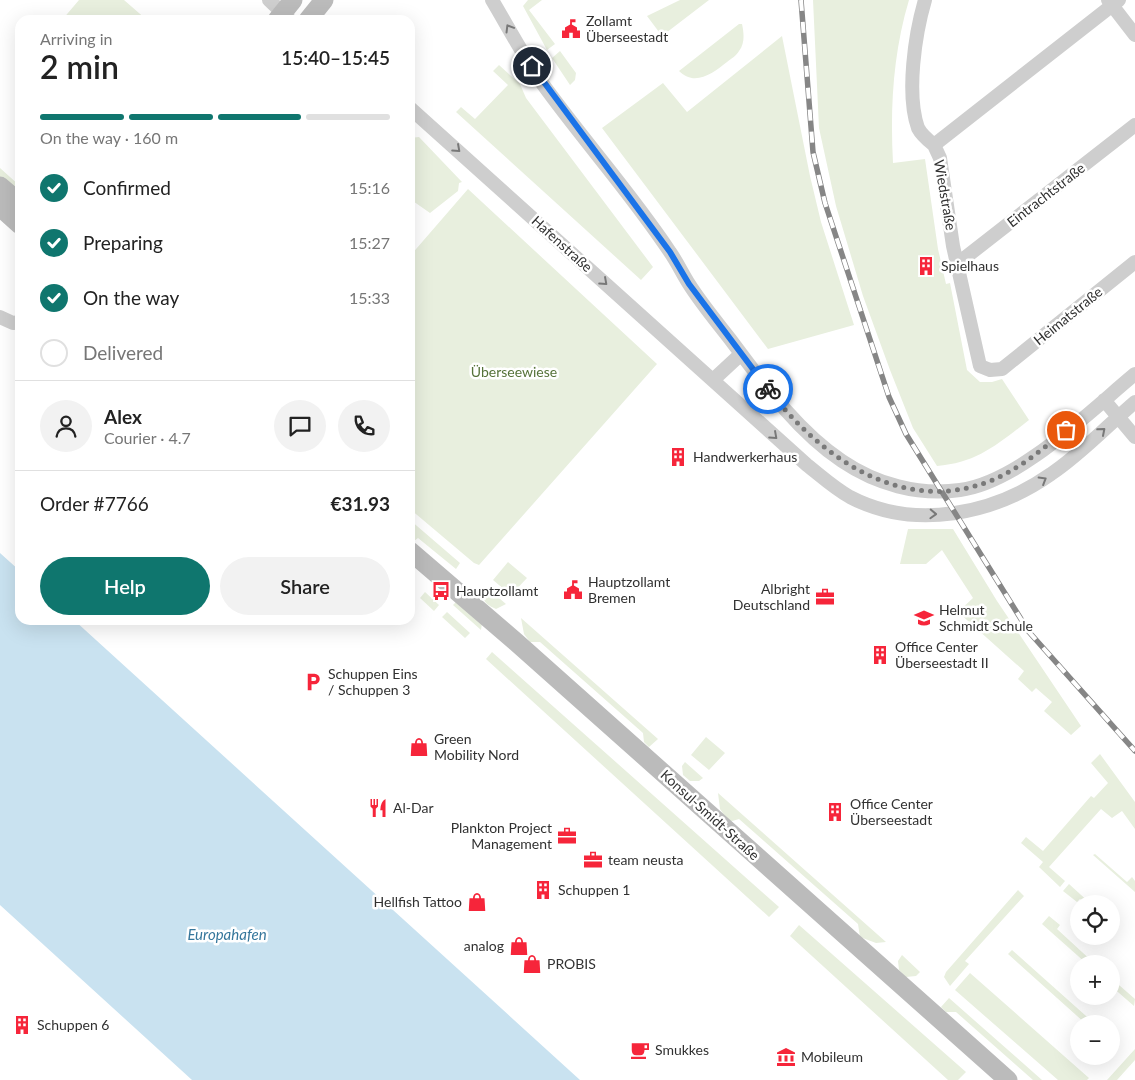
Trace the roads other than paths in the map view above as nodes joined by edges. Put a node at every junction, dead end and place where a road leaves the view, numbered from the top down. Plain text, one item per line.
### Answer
1 (268, 0) edge
2 (324, 0) edge
3 (925, 0) edge
4 (1113, 2) edge
5 (493, 3) edge
6 (286, 13) edge
7 (312, 15) edge
8 (1135, 35) edge
9 (415, 112) edge
10 (1135, 126) edge
11 (934, 146) junction
12 (0, 186) edge
13 (15, 199) edge
14 (0, 207) edge
15 (15, 220) edge
16 (1135, 262) edge
17 (957, 264) junction
18 (0, 317) edge
19 (15, 323) edge
20 (741, 354) junction
21 (1002, 369) joint
22 (1130, 378) edge
23 (713, 380) junction
24 (1135, 395) edge
25 (1104, 400) junction
26 (1135, 402) edge
27 (1118, 417) junction
28 (1135, 437) edge
29 (415, 555) edge
30 (1008, 1080) edge

1 - 6 street
2 - 7 street
3 - 11 street
4 - 8 street
4 - 11 street, Wiedstraße
20 -> 5 street
9 -> 23 street, Hafenstraße
10 - 17 street, Eintrachtstraße
11 - 17 street, Wiedstraße
12 - 13 street
14 - 15 street
16 - 21 street, Heimatstraße
17 - 21 street, Wiedstraße
18 - 19 street
20 - 23 street
20 - 25 street
22 - 24 street
22 - 25 street
23 -> 27 street, Hafenstraße
25 - 27 street
26 - 27 street, Hafenstraße
27 - 28 street
29 - 30 street, Konsul-Smidt-Straße

